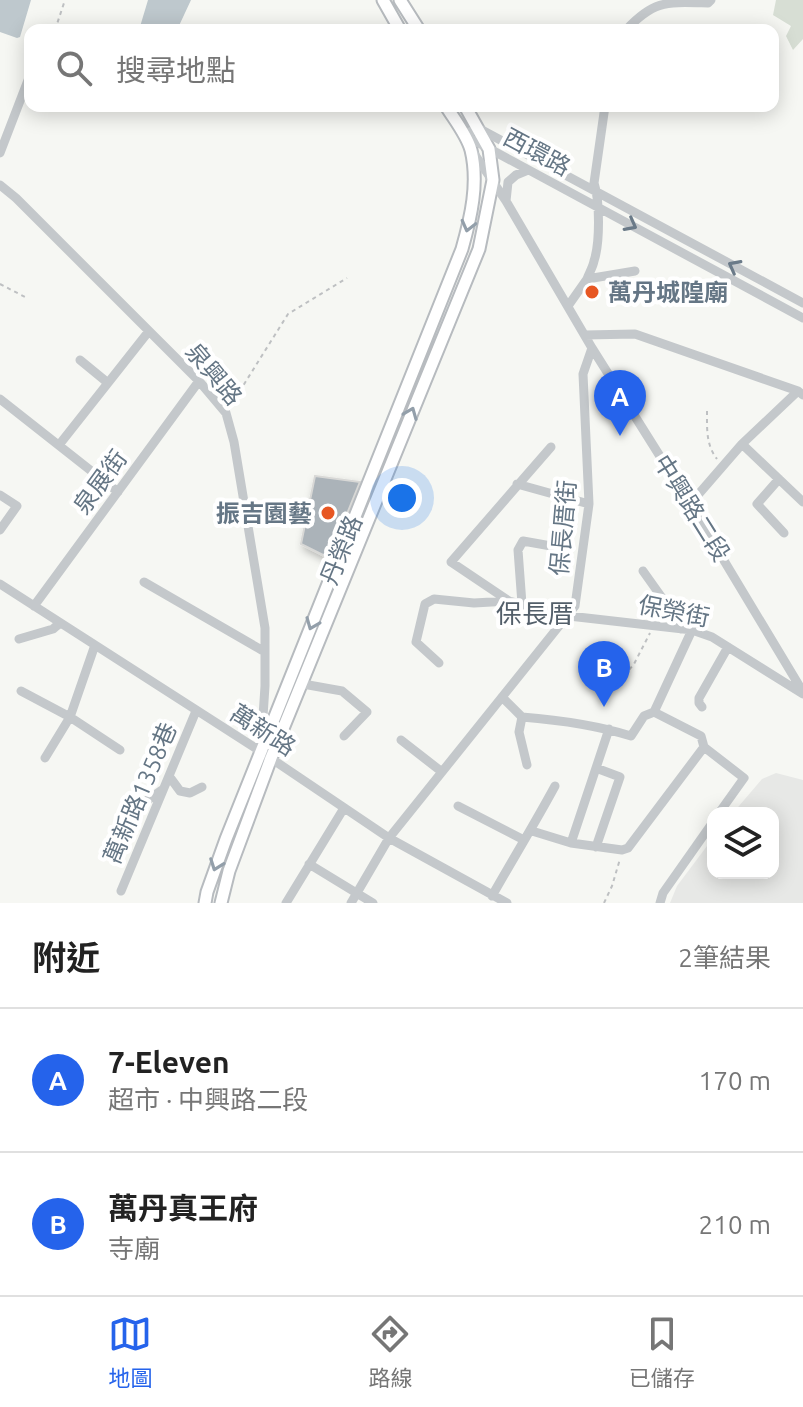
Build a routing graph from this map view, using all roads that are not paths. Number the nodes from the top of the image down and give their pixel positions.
1 (383, 0) edge
2 (711, 0) edge
3 (402, 1) edge
4 (397, 24) edge
5 (415, 24) edge
6 (630, 24) edge
7 (24, 91) edge
8 (450, 112) edge
9 (469, 112) edge
10 (604, 112) edge
11 (478, 128) junction
12 (464, 135) junction
13 (471, 148) junction
14 (489, 149) junction
15 (0, 153) edge
16 (528, 170) junction
17 (493, 180) junction
18 (0, 185) edge
19 (597, 192) junction
20 (506, 201) junction
21 (598, 207) junction
22 (635, 271) dead end
23 (587, 279) junction
24 (803, 303) edge
25 (568, 306) junction
26 (803, 318) edge
27 (149, 331) junction
28 (585, 335) junction
29 (592, 348) junction
30 (80, 360) dead end
31 (199, 381) junction
32 (108, 383) junction
33 (800, 393) edge
34 (0, 399) edge
35 (742, 444) junction
36 (59, 445) junction
37 (551, 447) dead end
38 (379, 454) junction
39 (392, 459) junction
40 (779, 479) junction
41 (517, 484) junction
42 (118, 492) junction
43 (0, 495) edge
44 (803, 502) edge
45 (589, 504) junction
46 (690, 504) junction
47 (0, 530) edge
48 (784, 533) dead end
49 (551, 546) dead end
50 (643, 571) dead end
51 (144, 582) dead end
52 (0, 584) edge
53 (509, 601) junction
54 (522, 604) junction
55 (34, 606) junction
56 (569, 616) junction
57 (60, 623) junction
58 (681, 629) junction
59 (692, 630) junction
60 (19, 639) dead end
61 (95, 645) junction
62 (728, 647) junction
63 (265, 652) junction
64 (439, 663) dead end
65 (303, 684) junction
66 (21, 691) dead end
67 (803, 693) edge
68 (502, 697) junction
69 (702, 707) dead end
70 (196, 711) junction
71 (654, 712) junction
72 (70, 717) junction
73 (522, 717) junction
74 (609, 729) junction
75 (344, 736) dead end
76 (401, 740) dead end
77 (704, 747) junction
78 (120, 750) dead end
79 (260, 751) junction
80 (45, 758) dead end
81 (271, 758) junction
82 (527, 765) dead end
83 (596, 768) junction
84 (442, 772) junction
85 (169, 776) junction
86 (555, 786) dead end
87 (202, 787) dead end
88 (163, 789) junction
89 (458, 806) dead end
90 (723, 807) edge
91 (344, 808) junction
92 (135, 809) dead end
93 (532, 831) junction
94 (707, 831) edge
95 (389, 838) junction
96 (524, 840) junction
97 (571, 843) junction
98 (596, 847) junction
99 (309, 864) junction
100 (121, 891) dead end
101 (492, 896) junction
102 (354, 898) edge
103 (205, 903) edge
104 (221, 903) edge
105 (286, 903) edge
106 (373, 903) edge
107 (507, 903) edge
108 (660, 903) edge

1 - 4 main road
2 - 6 street
3 - 4 street
3 - 5 main road
7 - 15 street
8 - 12 main road, 中興路二段
9 - 11 main road, 中興路二段
10 - 19 street
11 - 12 street, 西環路
11 - 14 main road, 中興路二段
11 - 19 street, 西環路
12 - 13 main road, 中興路二段
12 - 14 street, 西環路
13 - 17 street, 中興路二段
13 -> 38 main road, 丹榮路
14 - 16 street, 西環路
14 - 17 main road, 中興路二段
16 - 20 street
16 - 21 street, 西環路
17 - 20 street, 中興路二段
39 -> 17 main road, 丹榮路
18 - 27 street, 泉興路
19 - 21 street
24 -> 19 street, 西環路
20 - 25 street, 中興路二段
21 - 23 street
21 -> 26 street, 西環路
22 - 23 street
23 - 25 street
25 - 28 street, 中興路二段
27 - 31 street, 泉興路
27 - 32 street
28 - 29 street, 中興路二段
28 - 33 street
29 - 45 street, 保長厝街
29 - 46 street, 中興路二段
30 - 32 street
31 - 42 street, 泉展街
31 - 63 street, 泉興路
32 - 36 street
33 - 35 street
34 - 36 street
35 - 40 street
35 - 46 street
36 - 42 street
37 - 41 street
38 - 39 main road
38 -> 79 main road, 丹榮路
39 - 65 main road, 丹榮路
40 - 44 street
40 - 48 street
41 - 45 street
41 - 53 street
42 - 55 street, 泉展街
43 - 47 street
45 - 56 street, 保長厝街
46 - 67 street, 中興路二段
49 - 54 street
50 - 58 street
51 - 63 street
52 - 55 street, 萬新路
53 - 54 street, 保榮街
53 - 64 street
54 - 56 street, 保榮街
55 - 57 street, 萬新路
56 - 58 street, 保榮街
56 - 68 street, 保長厝街
57 - 60 street
57 - 61 street, 萬新路
58 - 59 street, 保榮街
59 - 62 street, 保榮街
59 - 71 street
61 - 70 street, 萬新路
61 - 72 street
62 - 67 street, 保榮街
62 - 69 street
63 - 79 street, 泉興路
65 - 75 street
65 - 81 main road, 丹榮路
66 - 72 street
68 - 73 street
68 - 84 street, 保長厝街
70 - 79 street, 萬新路
70 - 85 street, 萬新路1358巷
71 - 74 street
71 - 77 street
72 - 78 street
72 - 80 street
73 - 74 street
73 - 82 street
74 - 83 street
76 - 84 street
77 - 90 street
77 - 98 street
79 - 81 street, 萬新路
79 -> 103 main road, 丹榮路
81 - 91 street, 萬新路
81 - 104 main road, 丹榮路
83 - 97 street
83 - 98 street
84 - 95 street, 保長厝街
85 - 87 street
85 - 88 street, 萬新路1358巷
86 - 93 street
88 - 92 street
88 - 100 street, 萬新路1358巷
89 - 96 street
91 - 95 street, 萬新路
91 - 99 street
93 - 96 street
93 - 97 street
94 - 108 street
95 - 101 street, 萬新路
95 - 102 street, 保長厝街
96 - 101 street
97 - 98 street
99 - 102 street
99 - 105 street
101 - 107 street, 萬新路
102 - 106 street

